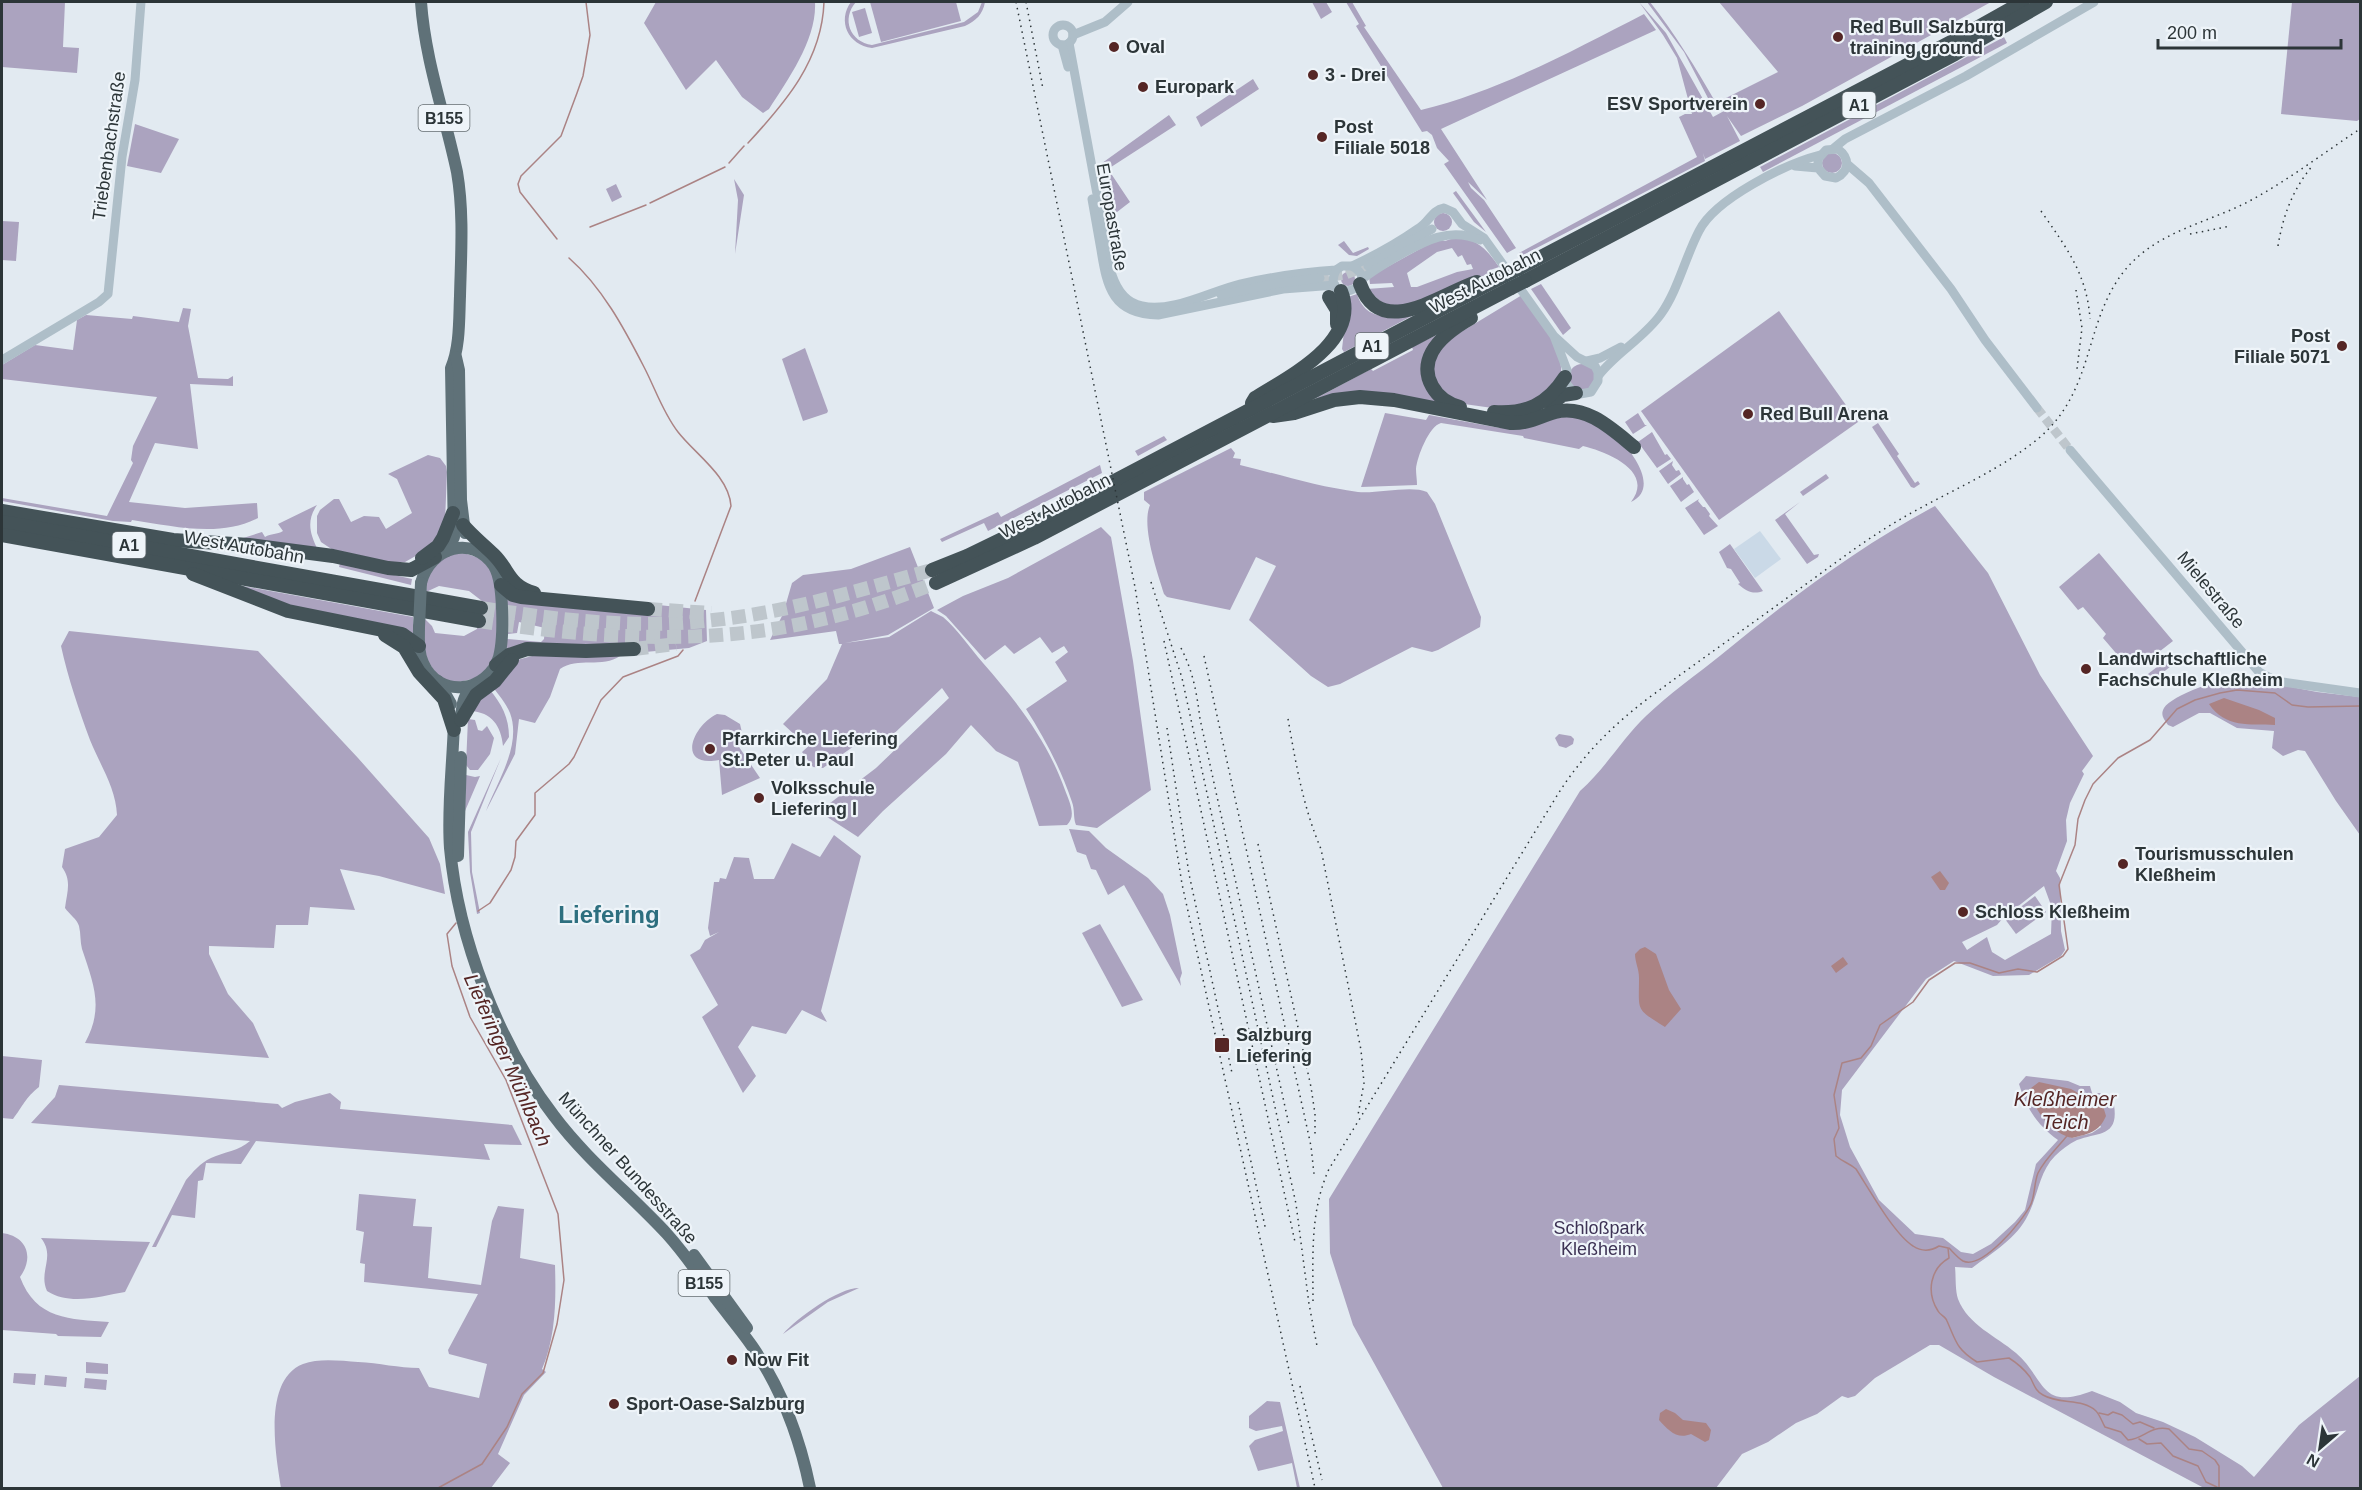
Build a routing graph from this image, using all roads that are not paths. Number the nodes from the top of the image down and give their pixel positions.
1 (141, 2) edge
2 (1120, 2) edge
3 (1128, 2) edge
4 (2023, 2) edge
5 (2046, 2) edge
6 (2094, 2) edge
7 (421, 3) edge
8 (1068, 38) junction
9 (1855, 135) junction
10 (1834, 148) junction
11 (1844, 154) junction
12 (1820, 155) junction
13 (1847, 164) junction
14 (1792, 166) junction
15 (1818, 168) junction
16 (1843, 174) junction
17 (1872, 190) junction
18 (1457, 219) junction
19 (1431, 224) junction
20 (1447, 235) junction
21 (1490, 246) junction
22 (1352, 266) junction
23 (1368, 266) tunnel mouth
24 (1336, 270) junction
25 (1522, 275) junction
26 (1320, 279) tunnel mouth
27 (1360, 282) junction
28 (1504, 282) junction
29 (1335, 291) junction
30 (1497, 295) junction
31 (1205, 300) junction
32 (1554, 336) junction
33 (1639, 337) junction
34 (456, 357) junction
35 (2, 360) edge
36 (1584, 360) junction
37 (1566, 374) junction
38 (1599, 375) junction
39 (1576, 393) junction
40 (2037, 408) tunnel mouth
41 (1247, 411) junction
42 (1264, 417) junction
43 (1502, 420) junction
44 (1634, 447) dead end
45 (2070, 450) tunnel mouth
46 (2, 511) edge
47 (453, 513) junction
48 (2, 522) edge
49 (464, 525) junction
50 (2, 535) edge
51 (173, 540) junction
52 (477, 552) junction
53 (441, 554) junction
54 (335, 557) junction
55 (175, 566) junction
56 (256, 567) junction
57 (501, 585) junction
58 (561, 601) junction
59 (648, 609) tunnel mouth
60 (299, 613) junction
61 (419, 646) junction
62 (634, 649) tunnel mouth
63 (486, 680) junction
64 (438, 681) junction
65 (2361, 693) edge
66 (456, 716) junction
67 (467, 922) junction
68 (810, 1488) edge
69 (818, 1488) edge

1 - 35 street, Triebenbachstraße
2 - 8 street
3 - 8 street
4 - 25 highway, West Autobahn / A1
5 - 25 highway, West Autobahn / A1
6 - 9 street
7 - 34 main road, Münchner Bundesstraße / B155
8 - 31 street, Europastraße
9 - 10 street
9 - 11 street
10 - 11 street
10 - 12 street
11 - 13 street
12 - 14 street
12 - 15 street
13 - 16 street
13 - 17 street
14 - 15 street
14 - 33 street
15 - 16 street
16 - 17 street
17 - 40 street
18 - 19 street, Europastraße
18 - 20 street
18 - 21 street, Europastraße
19 - 20 street
19 - 22 street, Europastraße
19 - 23 street, Europastraße
20 - 21 street
20 - 27 street
21 - 32 street, Europastraße
22 - 24 street, Europastraße
22 - 27 street
24 - 29 street
24 - 31 street, Europastraße
25 - 28 highway, West Autobahn / A1, bridge
26 - 31 street, Europastraße
27 - 28 highway
27 - 29 street
28 - 30 highway, West Autobahn / A1
28 - 41 highway, West Autobahn / A1
29 - 31 street, Europastraße
29 - 41 highway
30 - 37 highway
30 - 42 highway, West Autobahn / A1
32 - 36 street, Europastraße
32 - 37 street, Europastraße
33 - 36 street
33 - 38 street
34 - 47 main road, Münchner Bundesstraße / B155
34 - 49 main road, Münchner Bundesstraße / B155
36 - 37 street
36 - 38 street, Europastraße
37 - 39 street, Europastraße
38 - 39 street
39 - 43 highway
41 - 42 highway, West Autobahn / A1
42 - 43 highway
43 - 44 highway
45 - 65 street, Mielestraße
46 - 51 highway
47 - 53 main road, Münchner Bundesstraße / B155
47 - 54 highway
48 - 56 highway, West Autobahn / A1
49 - 52 main road, Münchner Bundesstraße / B155
49 - 58 highway
50 - 55 highway, West Autobahn / A1
51 - 54 highway
51 - 56 highway
52 - 53 main road
52 - 57 main road, Münchner Bundesstraße / B155
53 - 54 highway
53 - 61 main road, Münchner Bundesstraße / B155, bridge
55 - 56 highway, West Autobahn / A1
55 - 60 highway
57 - 58 highway
57 - 63 main road, Münchner Bundesstraße / B155
58 - 59 highway
60 - 61 highway
60 - 66 highway
61 - 64 main road, Münchner Bundesstraße / B155
62 - 63 highway
63 - 64 main road
63 - 66 highway
64 - 66 main road, Münchner Bundesstraße / B155
66 - 67 main road, Münchner Bundesstraße / B155
67 - 68 main road, Münchner Bundesstraße / B155
67 - 69 main road, Münchner Bundesstraße / B155

